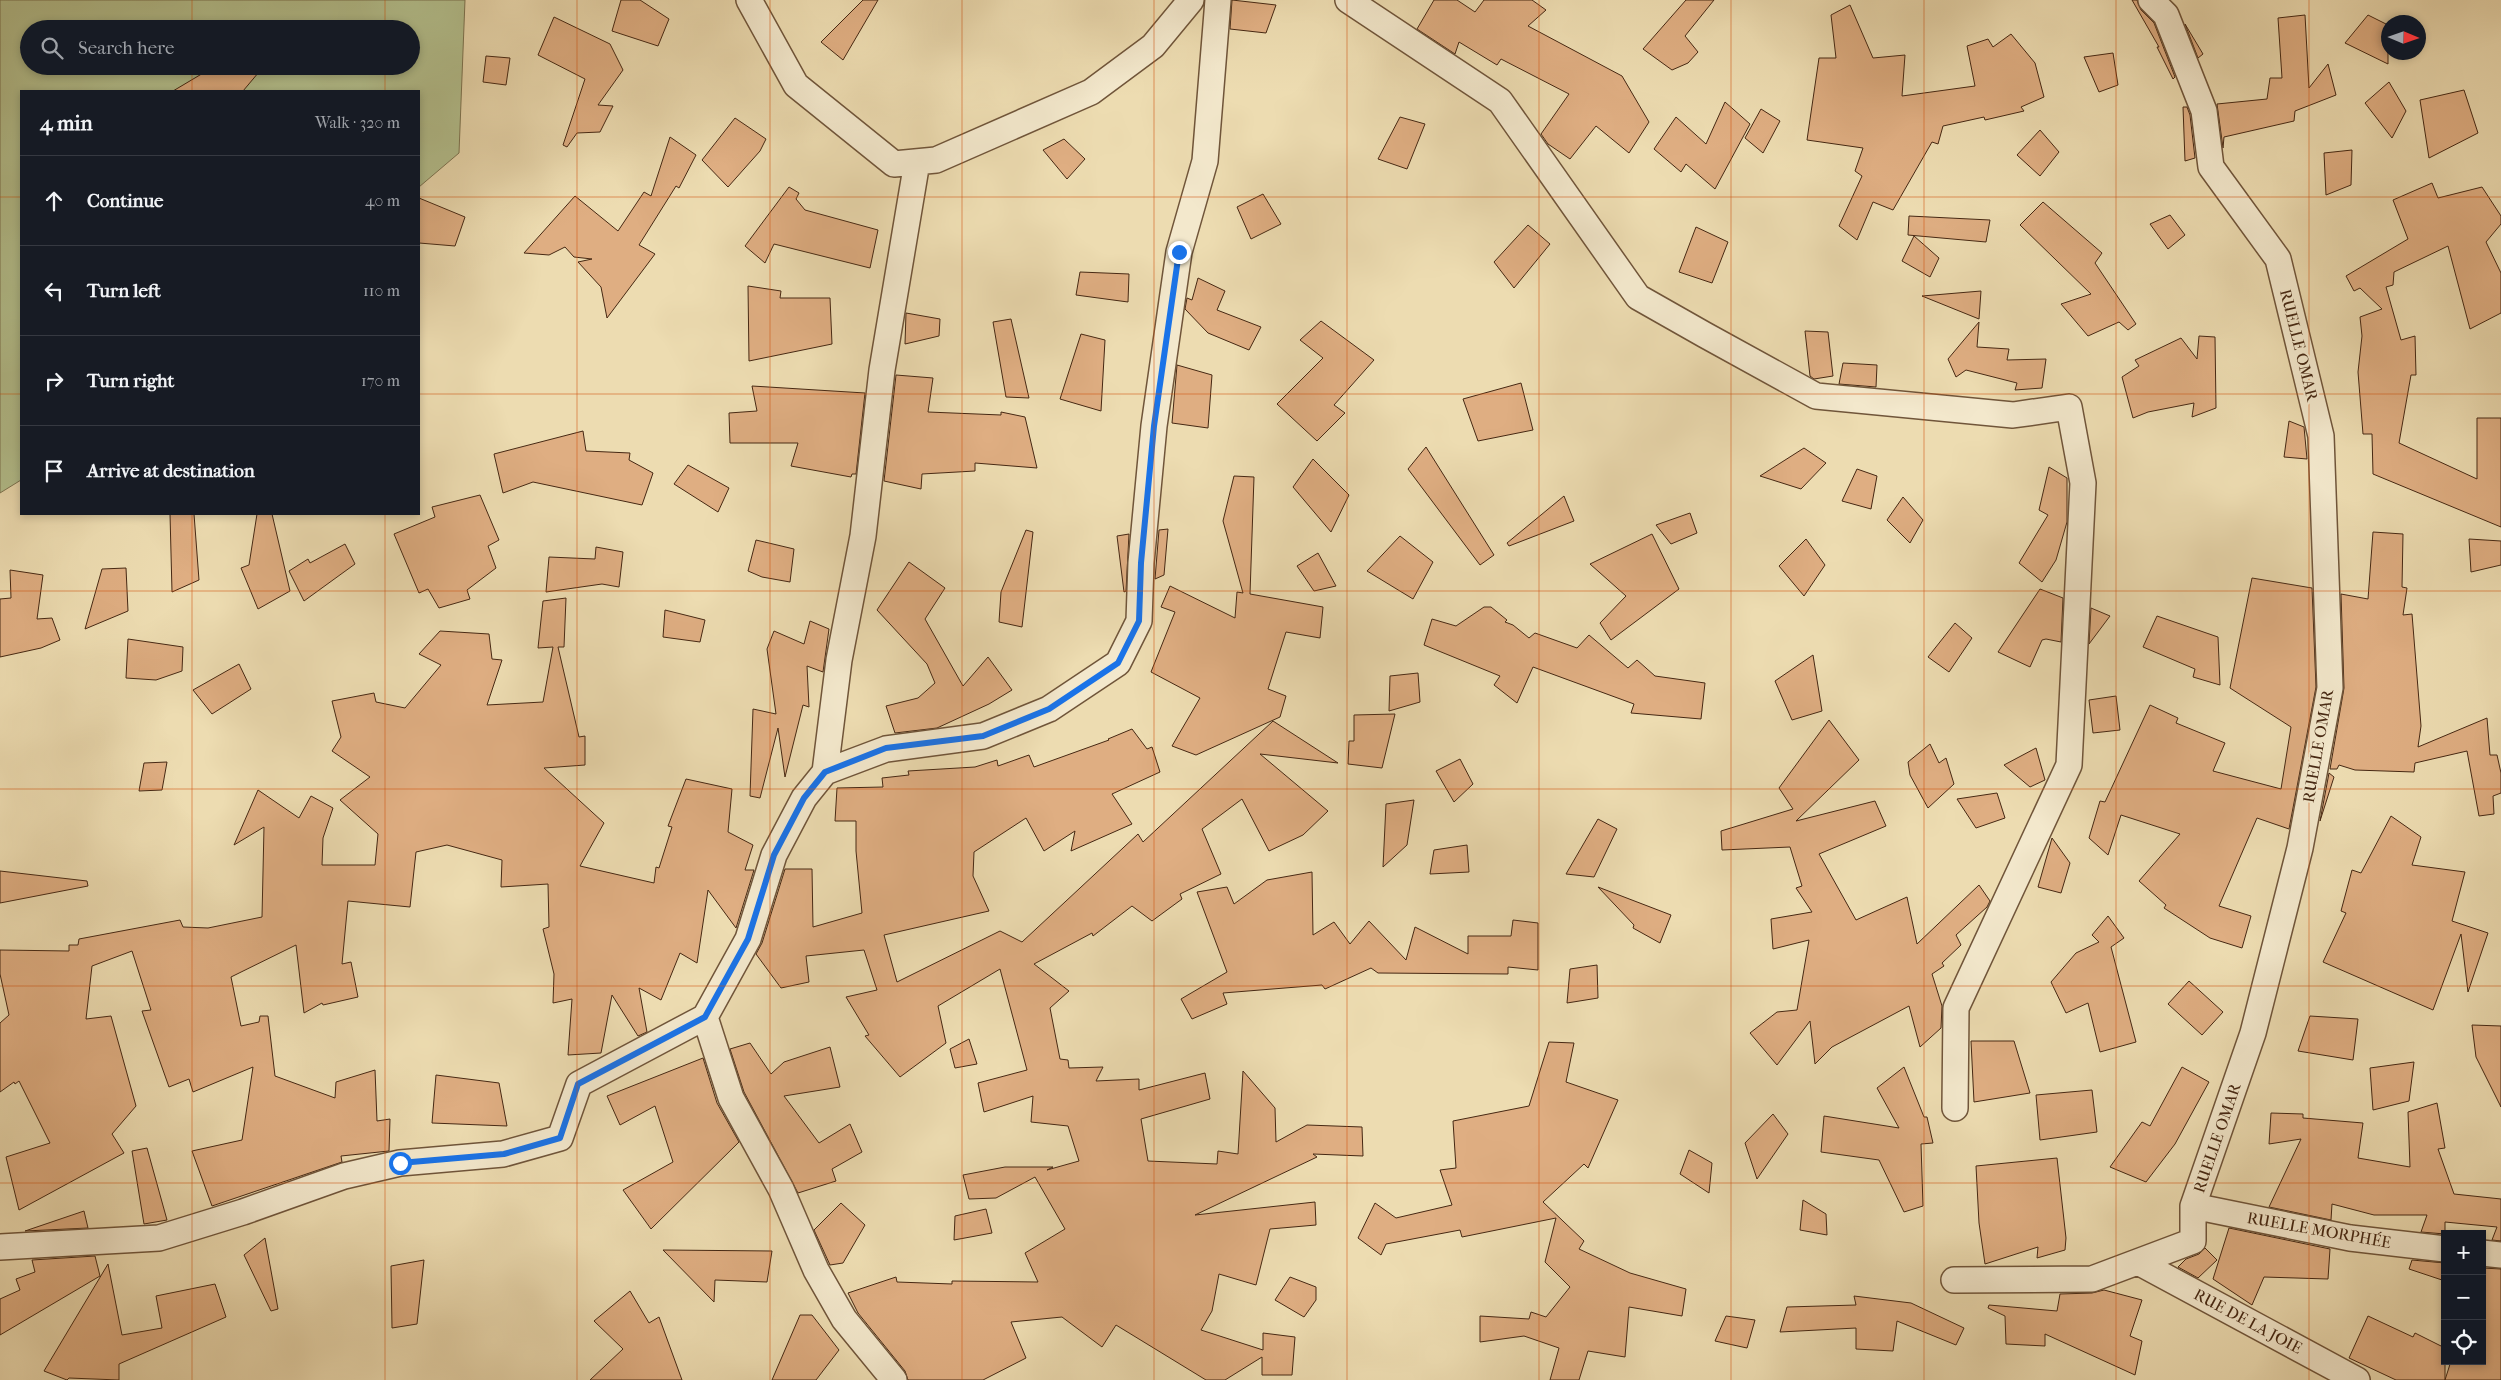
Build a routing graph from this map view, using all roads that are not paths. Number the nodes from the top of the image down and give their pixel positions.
1 (749, 0) edge
2 (1191, 0) edge
3 (1218, 0) edge
4 (1348, 0) edge
5 (2151, 0) edge
6 (917, 162) junction
7 (825, 772) junction
8 (705, 1017) junction
9 (1955, 1108) dead end
10 (2193, 1206) junction
11 (0, 1247) edge
12 (2441, 1249) edge
13 (2486, 1254) edge
14 (2501, 1256) edge
15 (2138, 1262) junction
16 (1954, 1280) dead end
17 (894, 1380) edge
18 (2357, 1380) edge

1 - 6 street
2 - 6 street
3 - 7 street
4 - 9 street
5 - 10 street, RUELLE OMAR
6 - 7 street
7 - 8 street
8 - 11 street
8 - 17 street
10 - 12 street, RUELLE MORPHÉE
10 - 15 street, RUELLE OMAR
13 - 14 street
15 - 16 street, RUELLE OMAR
15 - 18 street, RUE DE LA JOIE

